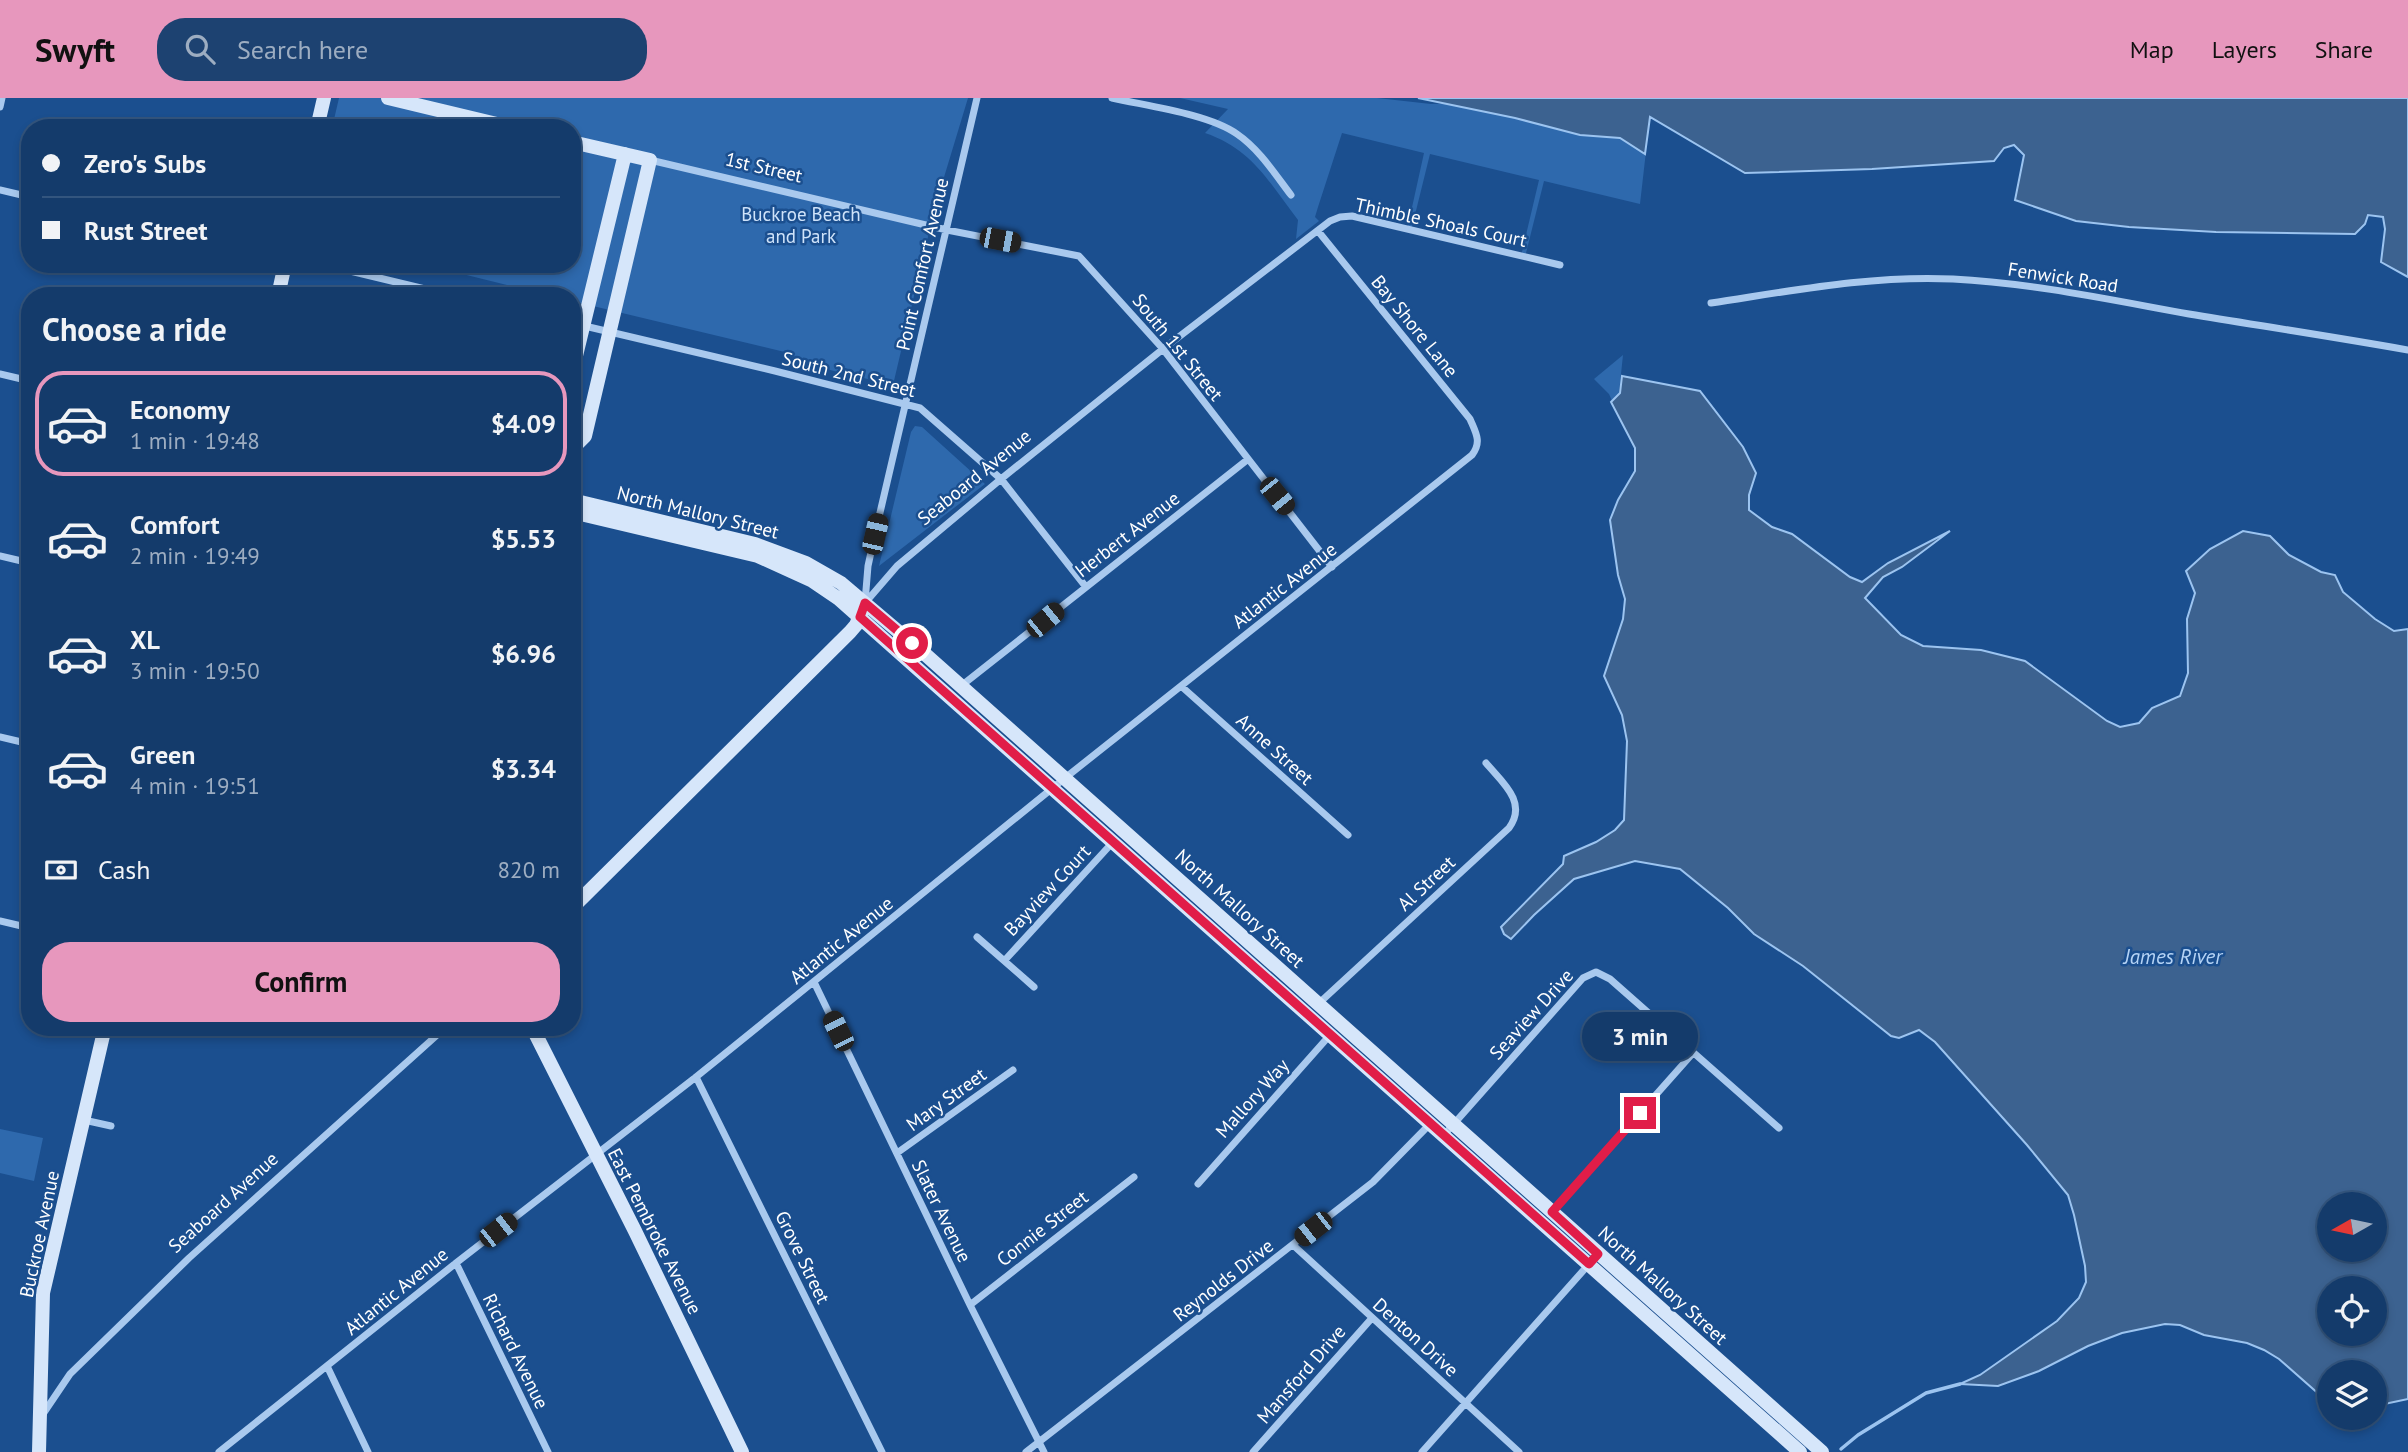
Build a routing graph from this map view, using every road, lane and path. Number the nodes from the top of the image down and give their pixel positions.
1 (2, 98) edge
2 (324, 98) edge
3 (388, 98) edge
4 (977, 98) edge
5 (1112, 98) edge
6 (0, 107) edge
7 (319, 119) edge
8 (476, 119) edge
9 (581, 144) edge
10 (625, 154) junction
11 (650, 160) junction
12 (0, 190) edge
13 (21, 195) edge
14 (1291, 195) dead end
15 (947, 230) junction
16 (1318, 231) junction
17 (1560, 265) dead end
18 (358, 273) edge
19 (417, 287) edge
20 (1711, 303) dead end
21 (581, 314) edge
22 (581, 326) edge
23 (609, 332) junction
24 (1163, 349) junction
25 (2408, 350) edge
26 (0, 374) edge
27 (21, 379) edge
28 (905, 404) junction
29 (581, 440) edge
30 (1478, 446) joint
31 (1247, 460) junction
32 (1001, 479) junction
33 (581, 502) edge
34 (581, 514) edge
35 (0, 556) edge
36 (21, 561) edge
37 (1332, 567) junction
38 (1086, 587) junction
39 (865, 603) junction
40 (860, 617) junction
41 (961, 686) junction
42 (1181, 686) junction
43 (0, 737) edge
44 (21, 742) edge
45 (1486, 763) dead end
46 (1065, 778) junction
47 (1053, 789) junction
48 (1348, 835) dead end
49 (1113, 842) junction
50 (581, 899) edge
51 (0, 921) edge
52 (21, 926) edge
53 (977, 937) dead end
54 (1005, 960) junction
55 (814, 982) junction
56 (1034, 987) dead end
57 (1314, 1009) junction
58 (1331, 1034) junction
59 (103, 1036) edge
60 (436, 1036) edge
61 (536, 1036) edge
62 (1693, 1053) junction
63 (1013, 1070) dead end
64 (696, 1077) junction
65 (83, 1119) junction
66 (1431, 1124) junction
67 (111, 1126) dead end
68 (1779, 1128) dead end
69 (1449, 1130) junction
70 (897, 1153) junction
71 (595, 1154) junction
72 (1134, 1177) dead end
73 (1198, 1184) dead end
74 (1552, 1212) junction
75 (1293, 1245) junction
76 (1594, 1259) junction
77 (456, 1263) junction
78 (970, 1305) junction
79 (1372, 1318) junction
80 (327, 1366) junction
81 (1466, 1403) junction
82 (40, 1419) junction
83 (1039, 1442) junction
84 (39, 1452) edge
85 (219, 1452) edge
86 (369, 1452) edge
87 (548, 1452) edge
88 (742, 1452) edge
89 (882, 1452) edge
90 (1026, 1452) edge
91 (1044, 1452) edge
92 (1254, 1452) edge
93 (1422, 1452) edge
94 (1519, 1452) edge
95 (1800, 1452) edge
96 (1822, 1452) edge

1 - 6 street
2 - 7 main road
3 - 8 main road
4 - 15 street, Point Comfort Avenue
5 - 14 street
9 - 10 main road, 1st Street
10 - 11 main road, 1st Street
10 - 21 main road
11 - 15 street, 1st Street
11 - 23 main road
12 - 13 street
15 - 24 street, South 1st Street
15 - 28 street, Point Comfort Avenue
16 - 17 street, Thimble Shoals Court
16 - 24 street, Seaboard Avenue
16 - 30 street, Bay Shore Lane
18 - 19 street
20 - 25 street, Fenwick Road
22 - 23 street, South 2nd Street
23 - 28 street, South 2nd Street
23 - 29 main road
24 - 31 street, South 1st Street
24 - 32 street, Seaboard Avenue
26 - 27 street
28 - 32 street, South 2nd Street
28 - 39 street, Point Comfort Avenue
30 - 37 street, Atlantic Avenue
31 - 37 street, South 1st Street
31 - 38 street, Herbert Avenue
32 - 38 street, South 2nd Street
32 - 39 street, Seaboard Avenue
33 - 39 main road, North Mallory Street
34 - 40 main road, North Mallory Street
35 - 36 street
37 - 42 street, Atlantic Avenue
38 - 41 street, Herbert Avenue
39 - 40 main road, Seaboard Avenue
39 - 41 main road, North Mallory Street
40 - 47 main road, North Mallory Street
40 - 50 main road, Seaboard Avenue
41 - 46 main road, North Mallory Street
42 - 46 street, Atlantic Avenue
42 - 48 street, Anne Street
43 - 44 street
45 - 57 street, Al Street
46 - 47 street, Atlantic Avenue
46 - 57 main road, North Mallory Street
47 - 49 main road, North Mallory Street
47 - 55 street, Atlantic Avenue
49 - 54 street, Bayview Court
49 - 57 main road, North Mallory Street
51 - 52 street
53 - 54 street, Bayview Court
54 - 56 street, Bayview Court
55 - 64 street, Atlantic Avenue
55 - 70 street, Slater Avenue
57 - 58 main road, North Mallory Street
57 - 69 main road, North Mallory Street
58 - 66 main road, North Mallory Street
58 - 73 street, Mallory Way
59 - 65 main road, Buckroe Avenue
60 - 82 street, Seaboard Avenue
61 - 71 main road, East Pembroke Avenue
62 - 68 street, Seaview Drive
62 - 69 street, Seaview Drive
62 - 74 street
63 - 70 street, Mary Street
64 - 71 street, Atlantic Avenue
64 - 89 street, Grove Street
65 - 67 street
65 - 82 main road, Buckroe Avenue
66 - 69 main road, North Mallory Street
66 - 75 street, Reynolds Drive
69 - 74 main road, North Mallory Street
69 - 76 main road, North Mallory Street
70 - 78 street, Slater Avenue
71 - 77 street, Atlantic Avenue
71 - 88 main road, East Pembroke Avenue
72 - 78 street, Connie Street
74 - 76 main road, North Mallory Street
75 - 79 street, Denton Drive
75 - 83 street, Reynolds Drive
76 - 81 street
76 - 95 main road, North Mallory Street
76 - 96 main road, North Mallory Street
77 - 80 street, Atlantic Avenue
77 - 87 street, Richard Avenue
78 - 83 street, Slater Avenue
79 - 81 street, Denton Drive
79 - 92 street, Mansford Drive
80 - 85 street, Atlantic Avenue
80 - 86 street
81 - 93 street
81 - 94 street, Denton Drive
82 - 84 main road, Buckroe Avenue
83 - 90 street, Reynolds Drive
83 - 91 street, Slater Avenue

